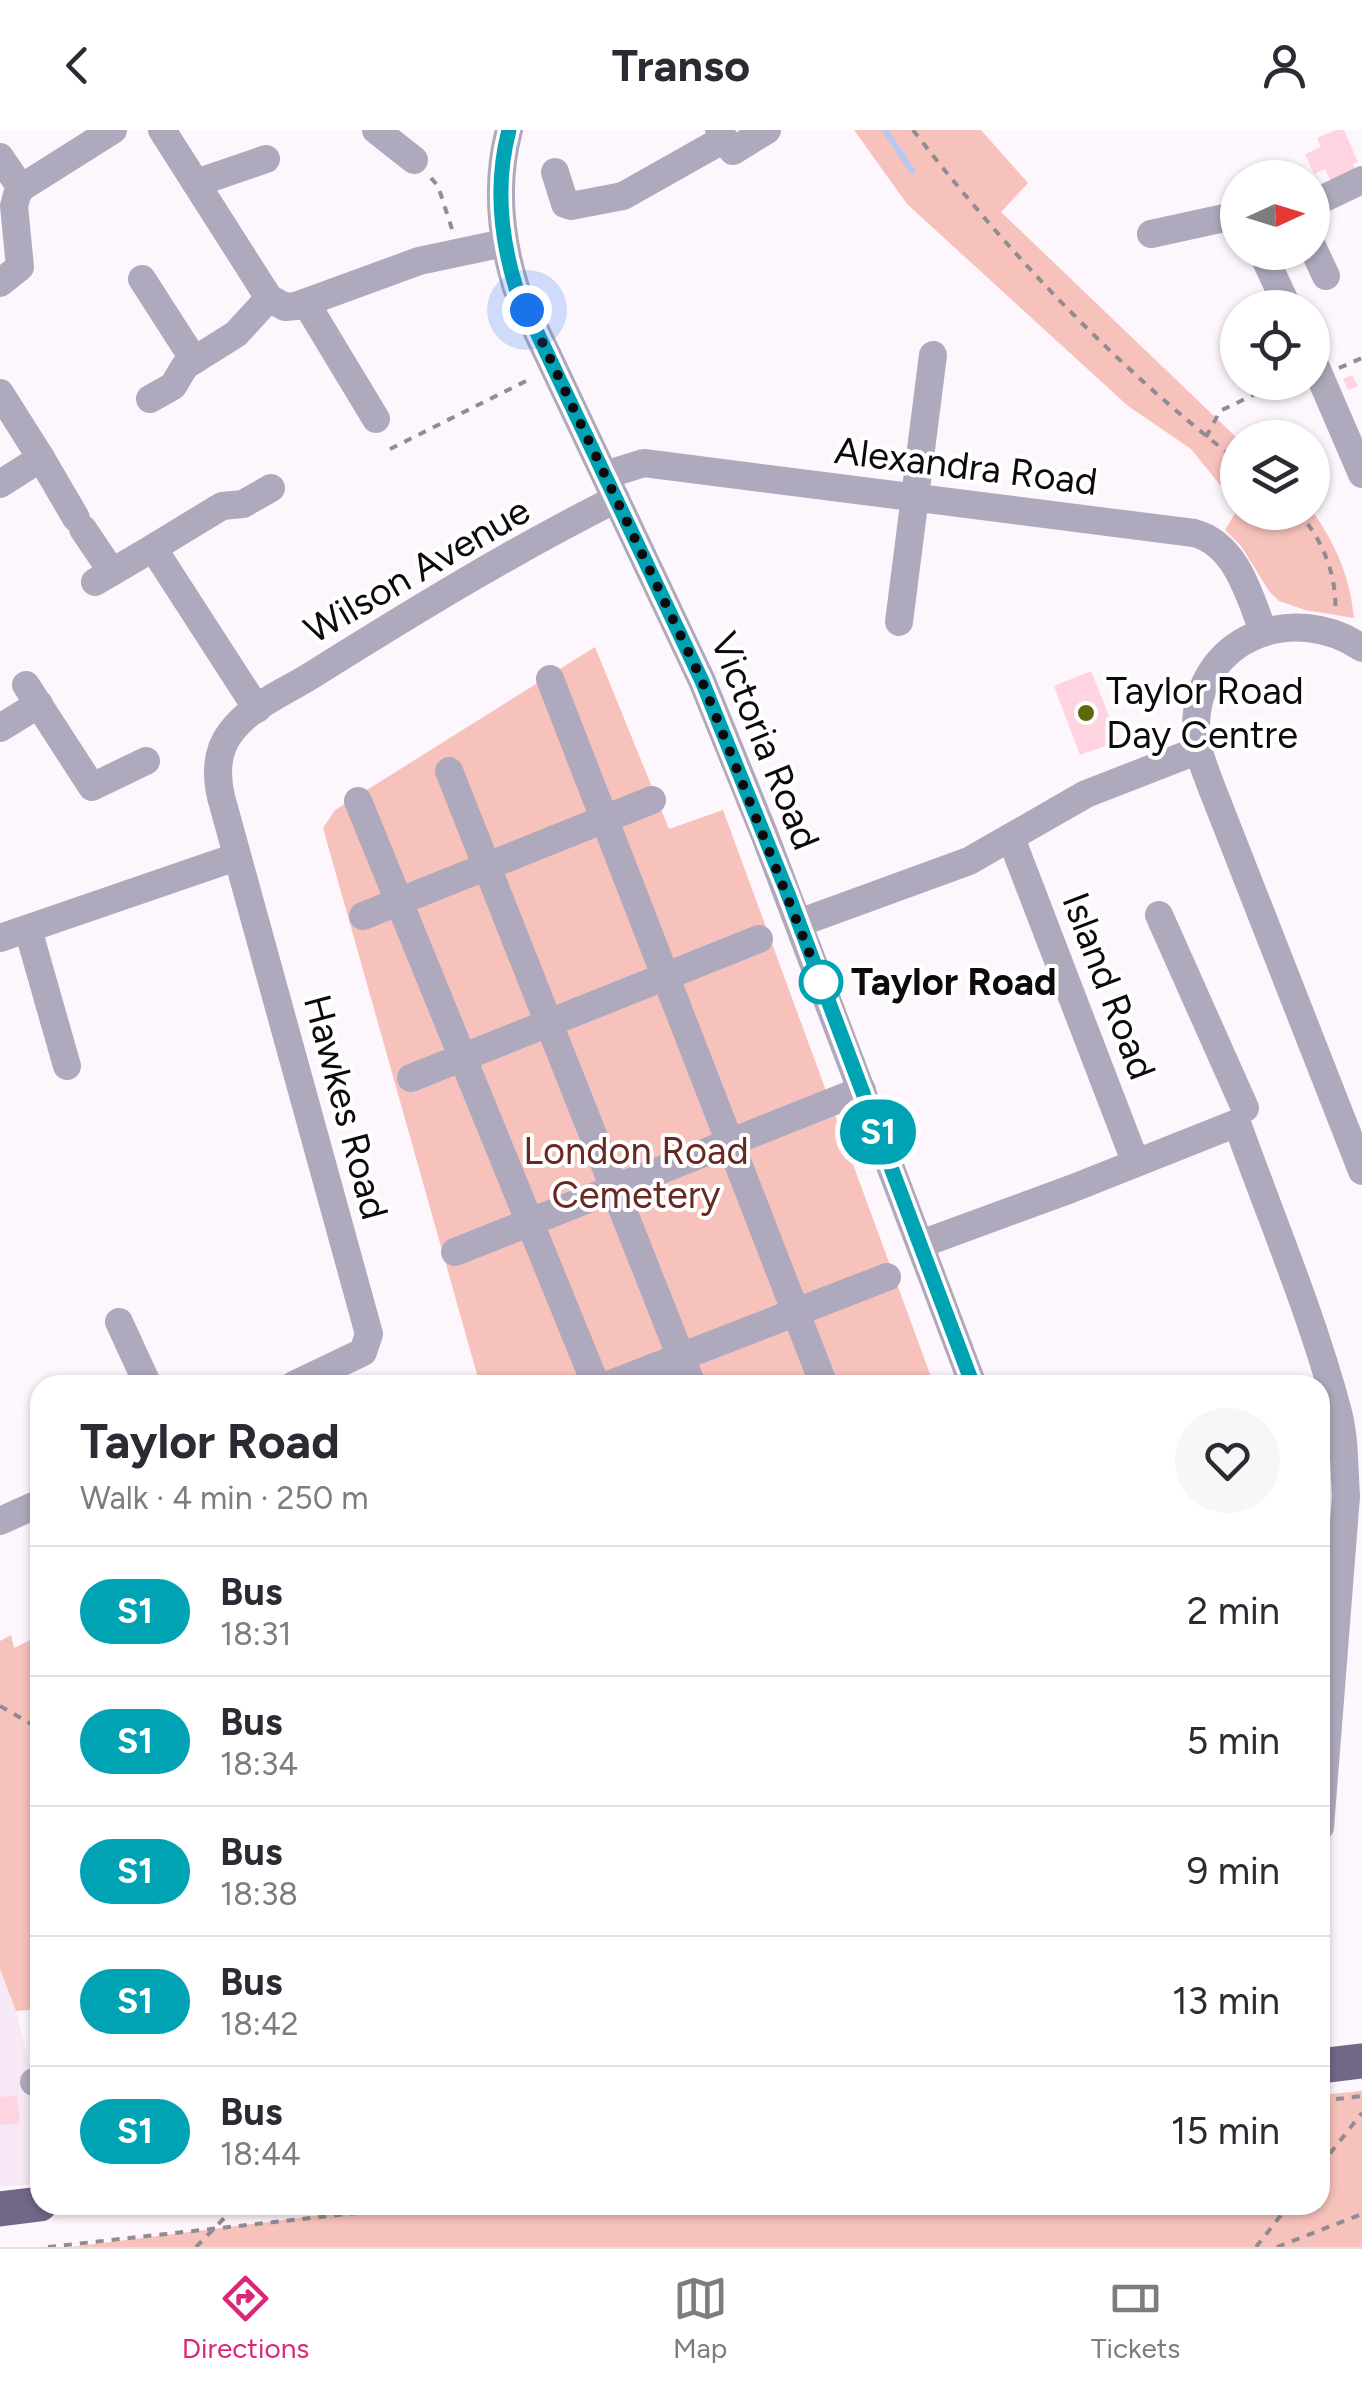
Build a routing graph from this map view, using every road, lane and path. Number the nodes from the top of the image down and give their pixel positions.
1 (113, 130) edge
2 (162, 130) edge
3 (376, 130) edge
4 (508, 130) edge
5 (767, 130) edge
6 (914, 130) edge
7 (722, 134) edge
8 (0, 158) edge
9 (266, 159) dead end
10 (414, 160) joint
11 (555, 172) dead end
12 (1362, 180) edge
13 (196, 183) junction
14 (21, 188) junction
15 (1330, 195) edge
16 (1220, 219) edge
17 (1151, 234) dead end
18 (456, 240) dead end
19 (504, 243) junction
20 (1323, 270) edge
21 (1326, 276) dead end
22 (142, 279) dead end
23 (0, 283) edge
24 (269, 298) junction
25 (306, 303) junction
26 (933, 355) dead end
27 (1362, 358) edge
28 (194, 360) junction
29 (1330, 362) edge
30 (554, 367) junction
31 (1330, 378) edge
32 (0, 393) edge
33 (150, 400) dead end
34 (1244, 400) edge
35 (376, 419) dead end
36 (1206, 437) junction
37 (1220, 448) edge
38 (390, 450) dead end
39 (41, 458) junction
40 (1362, 474) edge
41 (0, 484) edge
42 (611, 487) junction
43 (271, 488) dead end
44 (915, 497) junction
45 (1309, 530) edge
46 (154, 548) junction
47 (899, 622) dead end
48 (1263, 630) junction
49 (1333, 632) junction
50 (1362, 648) edge
51 (550, 678) dead end
52 (258, 708) junction
53 (0, 728) edge
54 (1199, 750) junction
55 (146, 761) dead end
56 (449, 771) dead end
57 (652, 800) dead end
58 (358, 801) dead end
59 (603, 820) junction
60 (1011, 838) junction
61 (236, 857) junction
62 (487, 866) junction
63 (400, 901) junction
64 (363, 916) dead end
65 (1159, 916) dead end
66 (798, 923) junction
67 (28, 929) junction
68 (0, 938) edge
69 (759, 939) dead end
70 (665, 977) junction
71 (550, 1023) junction
72 (462, 1058) junction
73 (68, 1066) dead end
74 (411, 1078) dead end
75 (862, 1090) junction
76 (1241, 1116) junction
77 (728, 1143) junction
78 (1135, 1161) junction
79 (1362, 1171) edge
80 (616, 1187) junction
81 (528, 1222) junction
82 (921, 1244) junction
83 (455, 1252) dead end
84 (888, 1277) dead end
85 (795, 1312) junction
86 (120, 1322) dead end
87 (682, 1358) junction
88 (144, 1375) edge
89 (316, 1375) edge
90 (592, 1375) edge
91 (635, 1375) edge
92 (688, 1375) edge
93 (820, 1375) edge
94 (969, 1375) edge
95 (1325, 1375) edge
96 (1330, 1389) edge
97 (30, 1508) edge
98 (0, 1521) edge
99 (1330, 1700) edge
100 (0, 1706) edge
101 (30, 1723) edge
102 (1362, 2061) edge
103 (1330, 2065) edge
104 (1362, 2096) edge
105 (1330, 2100) edge
106 (1362, 2113) edge
107 (1330, 2153) edge
108 (30, 2205) edge
109 (0, 2209) edge
110 (1362, 2214) edge
111 (227, 2215) edge
112 (333, 2215) edge
113 (1281, 2215) edge
114 (216, 2227) junction
115 (48, 2247) edge
116 (196, 2247) edge
117 (1256, 2247) edge
118 (1277, 2247) edge

1 - 14 street
2 - 13 street
3 - 10 street
4 - 19 street, Victoria Road
5 - 7 street
6 - 36 path
7 - 11 street
8 - 14 street
9 - 13 street
10 - 18 path
12 - 15 street
13 - 24 street
14 - 23 street
16 - 17 street
19 - 25 street
19 - 30 street, Victoria Road
20 - 21 street
22 - 28 street
24 - 25 street
24 - 28 street
25 - 35 street
26 - 44 street
27 - 29 path
28 - 33 street
30 - 38 path
30 - 42 street, Victoria Road
31 - 40 street
32 - 39 street
34 - 36 path
36 - 37 path
39 - 41 street
39 - 46 street
42 - 44 street, Alexandra Road
42 - 52 street, Wilson Avenue
42 - 66 street, Victoria Road
43 - 46 street
44 - 47 street
44 - 48 street, Alexandra Road
45 - 49 path
46 - 52 street
48 - 49 street
48 - 54 street
49 - 50 street
51 - 59 street
52 - 61 street, Wilson Avenue
53 - 55 street
54 - 60 street
54 - 79 street
56 - 62 street
57 - 59 street
58 - 63 street
59 - 62 street
59 - 70 street
60 - 66 street
60 - 78 street, Island Road
61 - 67 street
61 - 89 street, Hawkes Road
62 - 63 street
62 - 71 street
63 - 64 street
63 - 72 street
65 - 76 street
66 - 75 street, Victoria Road
67 - 68 street
67 - 73 street
69 - 70 street
70 - 71 street
70 - 77 street
71 - 72 street
71 - 80 street
72 - 74 street
72 - 81 street
75 - 77 street
75 - 82 street, Victoria Road
76 - 78 street
76 - 95 street
77 - 80 street
77 - 85 street
78 - 82 street
80 - 81 street
80 - 87 street
81 - 83 street
81 - 90 street
82 - 94 street, Victoria Road
84 - 85 street
85 - 87 street
85 - 93 street
86 - 88 street
87 - 91 street
87 - 92 street
96 - 99 street
97 - 98 street
100 - 101 path
102 - 103 main road
104 - 105 path
106 - 107 path
108 - 109 main road
110 - 118 path
111 - 114 path
112 - 114 path
113 - 117 path
114 - 115 path
114 - 116 path

